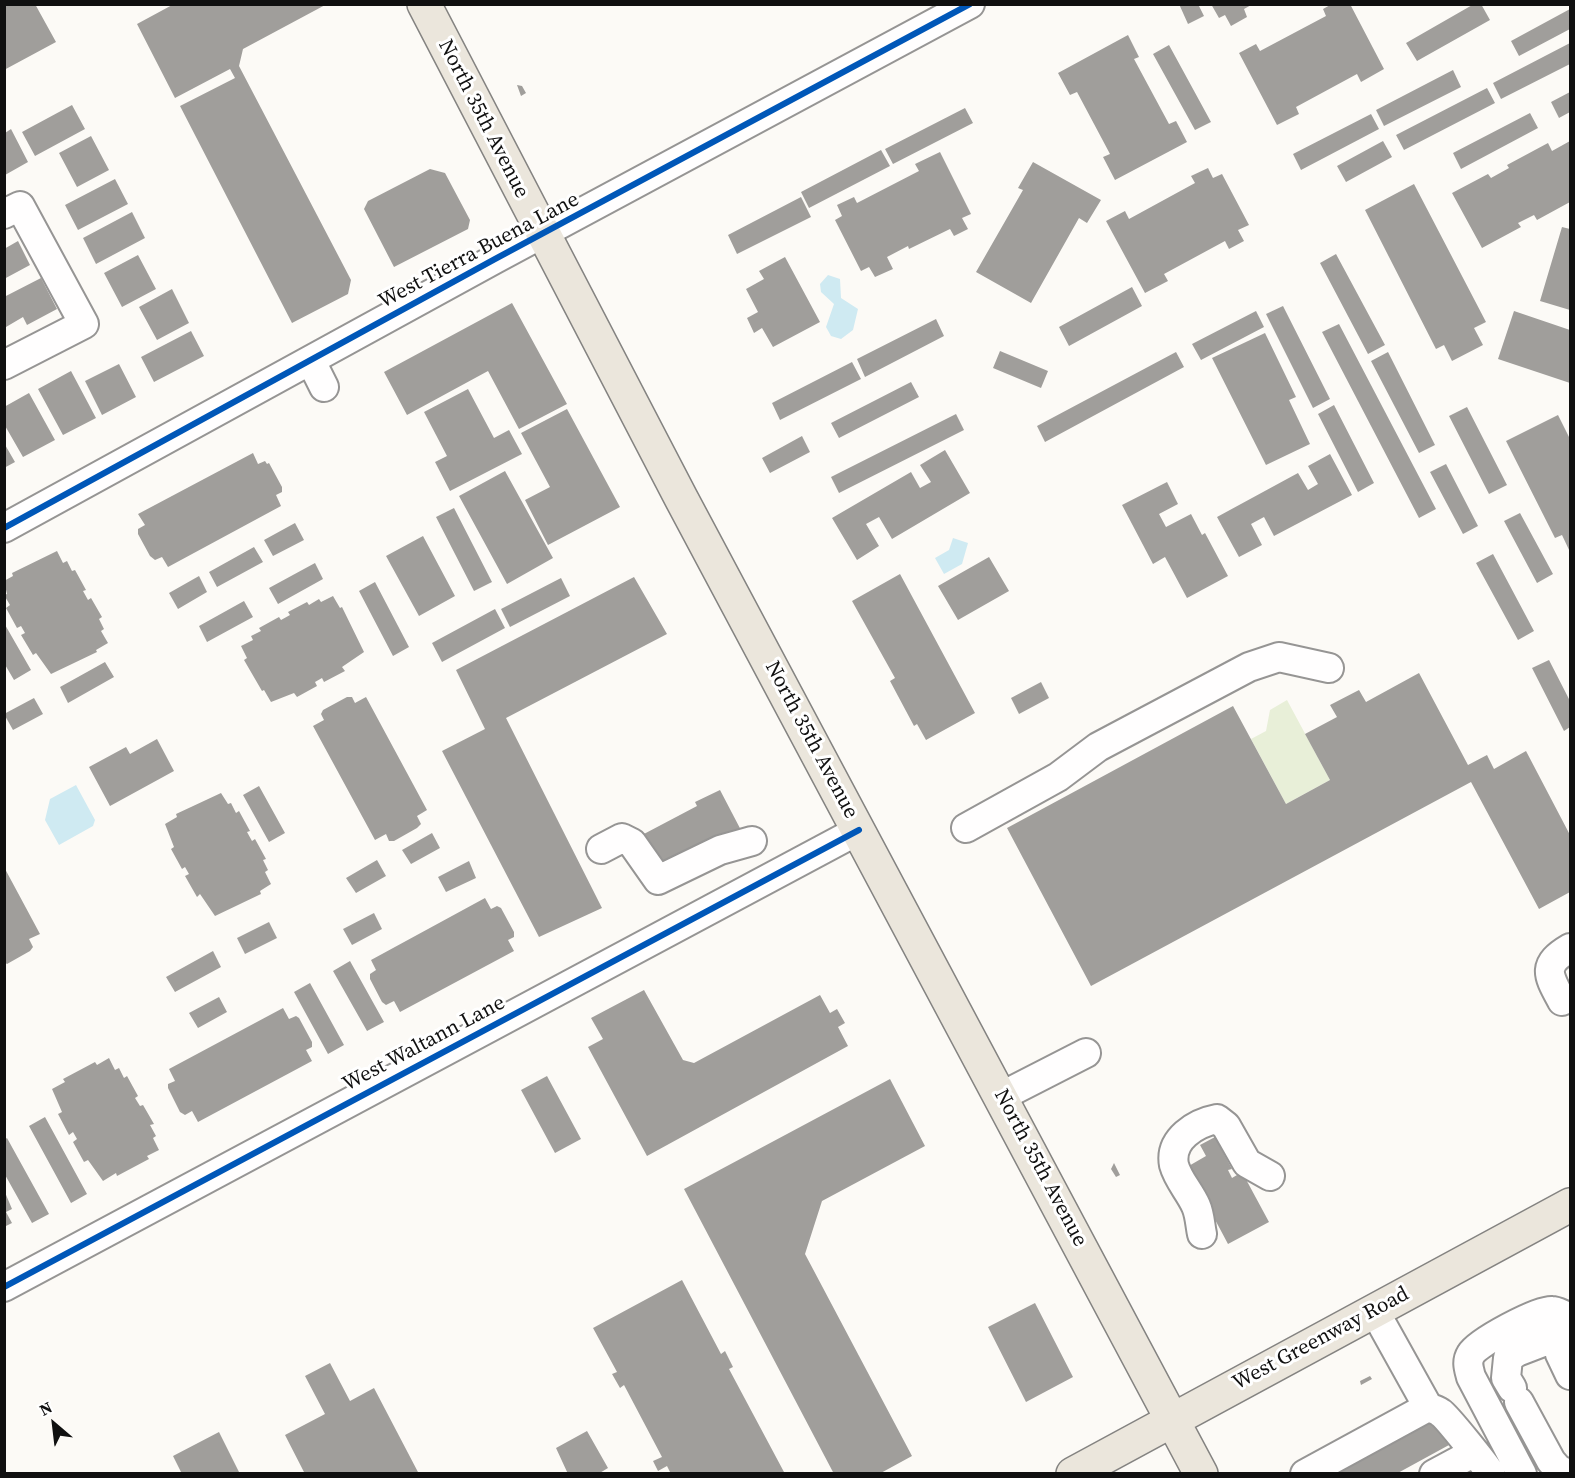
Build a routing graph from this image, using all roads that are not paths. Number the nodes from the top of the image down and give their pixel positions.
1 (424, 4) edge
2 (970, 4) edge
3 (12, 210) edge
4 (543, 234) junction
5 (311, 361) junction
6 (4, 365) edge
7 (324, 387) dead end
8 (4, 528) edge
9 (1329, 668) dead end
10 (966, 828) dead end
11 (859, 830) junction
12 (752, 841) dead end
13 (612, 843) dead end
14 (1570, 948) edge
15 (1567, 1010) edge
16 (1086, 1053) dead end
17 (1002, 1096) junction
18 (1270, 1176) dead end
19 (1570, 1205) edge
20 (1202, 1234) dead end
21 (4, 1287) edge
22 (1374, 1310) junction
23 (1563, 1327) edge
24 (1570, 1374) edge
25 (1428, 1407) junction
26 (1174, 1418) junction
27 (1482, 1463) edge
28 (1073, 1473) edge
29 (1201, 1473) edge
30 (1305, 1473) edge
31 (1434, 1473) edge
32 (1522, 1473) edge
33 (1568, 1473) edge

1 - 4 main road, North 35th Avenue
2 - 4 street, West Tierra Buena Lane
3 - 6 street
4 - 5 street, West Tierra Buena Lane
4 - 11 main road, North 35th Avenue
5 - 7 street
5 - 8 street, West Tierra Buena Lane
9 - 10 street
11 - 17 main road, North 35th Avenue
11 - 21 street, West Waltann Lane
12 - 13 street
14 - 15 street
16 - 17 street
17 - 26 main road, North 35th Avenue
18 - 20 street
19 - 22 main road, West Greenway Road
22 - 25 street
22 - 26 main road, West Greenway Road
23 - 24 street
23 - 32 street
23 - 33 street
25 - 27 street
25 - 30 street
26 - 28 main road, West Greenway Road
26 - 29 main road, North 35th Avenue
27 - 31 street

